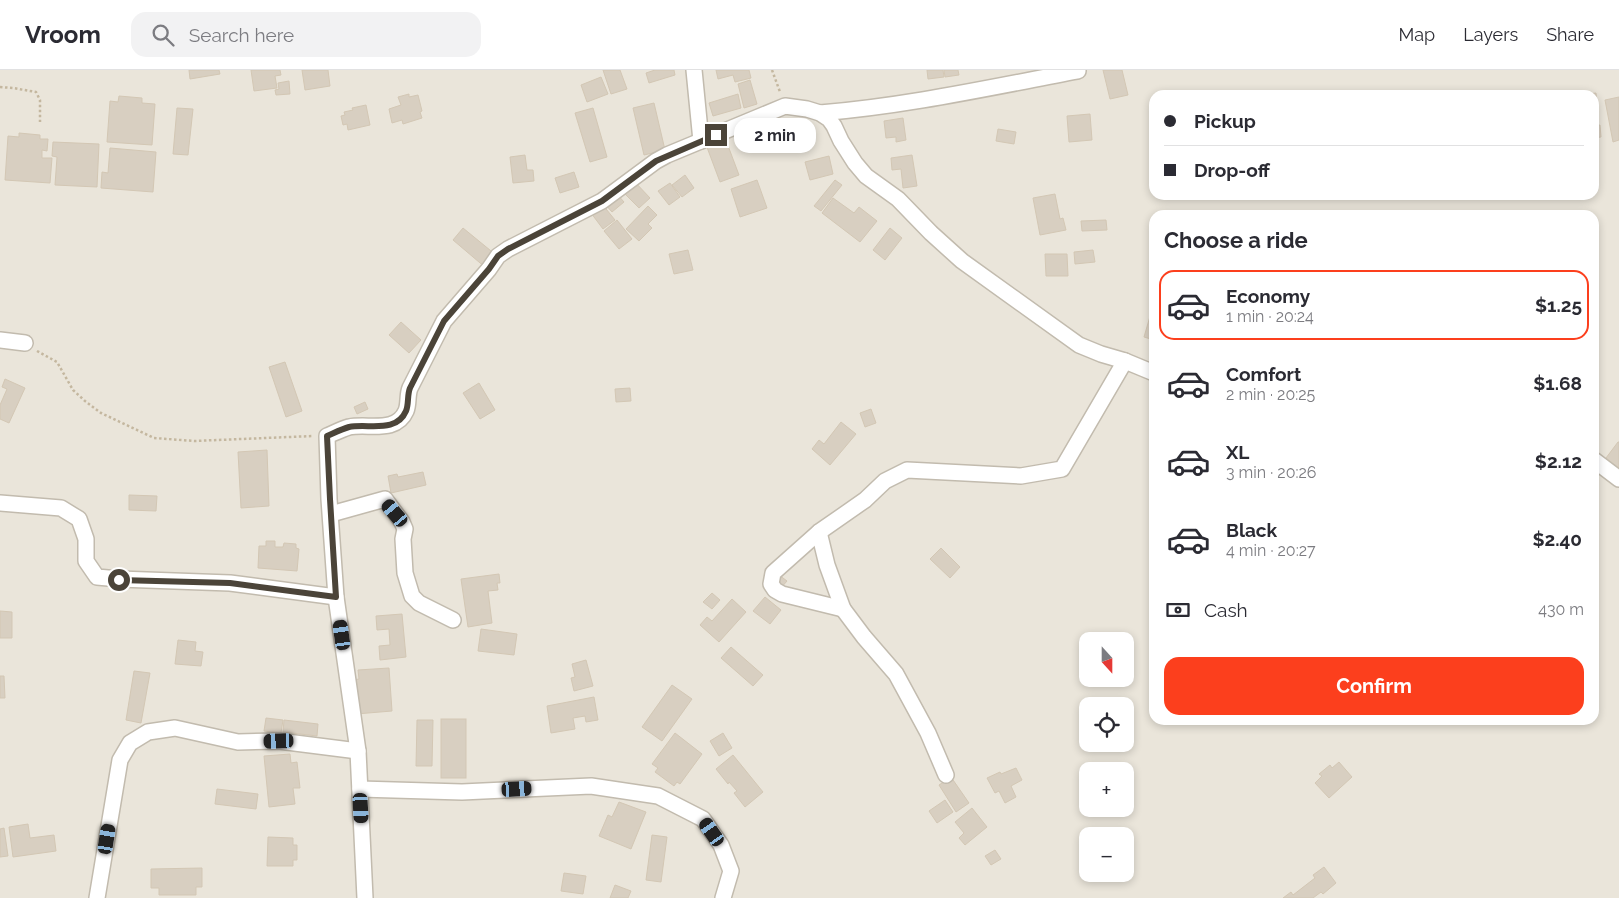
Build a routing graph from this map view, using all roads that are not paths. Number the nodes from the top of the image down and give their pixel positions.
1 (694, 70) edge
2 (1078, 72) dead end
3 (820, 113) junction
4 (702, 141) junction
5 (0, 340) edge
6 (25, 343) road end
7 (1125, 360) junction
8 (1149, 371) edge
9 (1599, 464) edge
10 (1619, 479) edge
11 (0, 503) edge
12 (331, 514) junction
13 (819, 532) junction
14 (336, 597) junction
15 (843, 609) junction
16 (453, 620) dead end
17 (358, 751) junction
18 (946, 774) dead end
19 (360, 790) junction
20 (97, 898) edge
21 (365, 898) edge
22 (723, 898) edge

1 - 4 street
2 - 3 street
3 - 4 street
3 - 7 street
4 - 12 street
5 - 6 street
7 - 8 street
7 - 13 street
9 - 10 street
11 - 14 street
12 - 14 street
12 - 16 street
13 - 15 street
13 - 15 street
14 - 17 street
15 - 18 street
17 - 19 street
17 - 20 street
19 - 21 street
19 - 22 street

